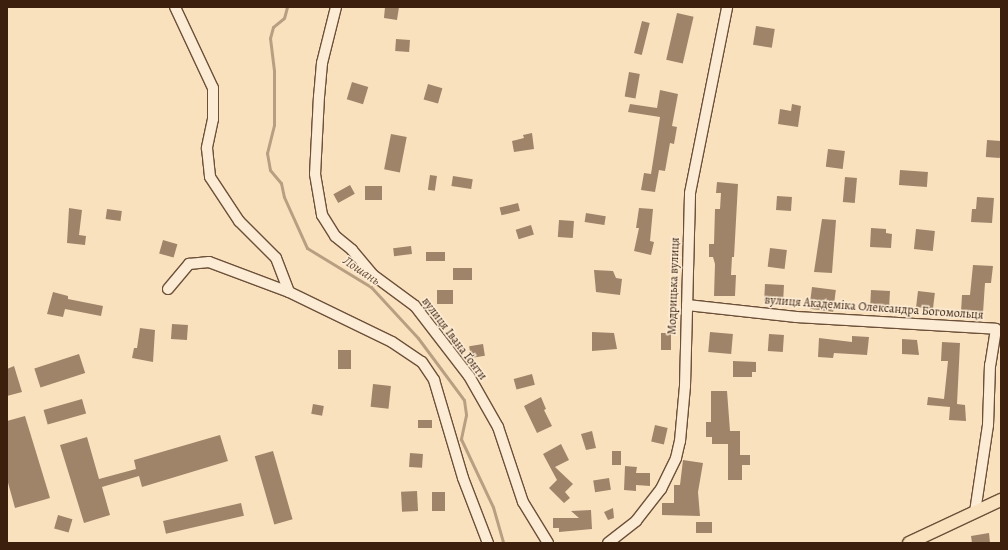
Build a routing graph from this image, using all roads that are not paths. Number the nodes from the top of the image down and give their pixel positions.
1 (176, 7) edge
2 (336, 7) edge
3 (727, 7) edge
4 (168, 289) dead end
5 (289, 292) junction
6 (686, 305) junction
7 (1001, 500) edge
8 (974, 512) junction
9 (488, 543) edge
10 (548, 543) edge
11 (608, 543) edge
12 (909, 543) edge

1 - 5 street
2 - 10 street, вулиця Івана Ґонти
3 - 6 street, Модрицька вулиця
4 - 5 street
5 - 9 street
6 - 8 street, вулиця Академіка Олександра Богомольця
6 - 11 street, Модрицька вулиця
7 - 8 main road
8 - 12 main road

